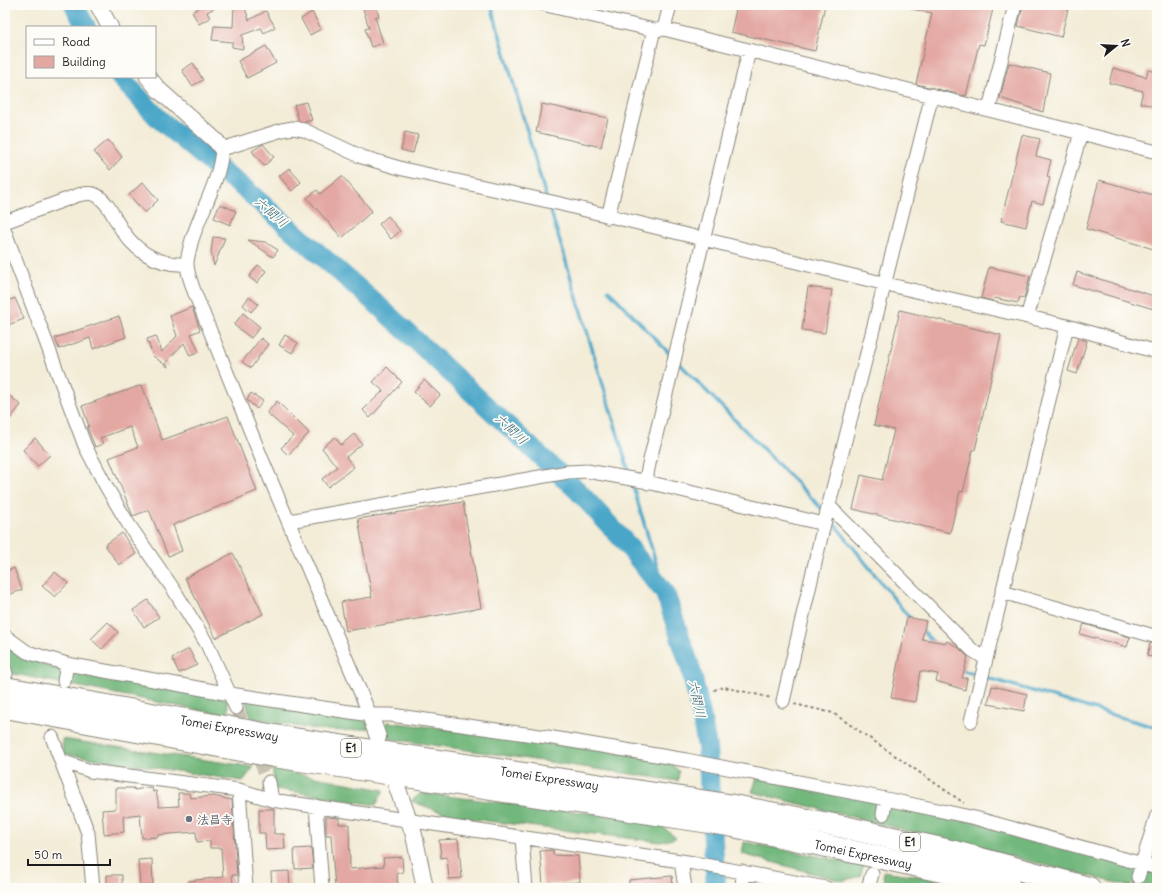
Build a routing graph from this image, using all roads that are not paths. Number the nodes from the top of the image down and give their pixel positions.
1 (98, 5) edge
2 (670, 5) edge
3 (1015, 5) edge
4 (554, 6) edge
5 (109, 26) edge
6 (659, 30) junction
7 (749, 51) junction
8 (149, 78) edge
9 (932, 95) junction
10 (989, 109) junction
11 (1081, 134) junction
12 (1157, 152) edge
13 (222, 155) junction
14 (608, 217) junction
15 (5, 222) edge
16 (5, 232) edge
17 (704, 239) junction
18 (187, 264) junction
19 (886, 284) junction
20 (1027, 317) junction
21 (1067, 326) junction
22 (1157, 352) edge
23 (646, 482) junction
24 (829, 506) junction
25 (289, 521) junction
26 (824, 524) junction
27 (1002, 592) junction
28 (5, 636) edge
29 (1157, 637) edge
30 (986, 659) junction
31 (67, 664) junction
32 (64, 681) dead end
33 (10, 690) edge
34 (230, 694) junction
35 (783, 701) road end
36 (236, 708) tunnel mouth
37 (370, 715) junction
38 (971, 721) dead end
39 (52, 736) dead end
40 (378, 737) dead end
41 (62, 761) junction
42 (269, 782) tunnel mouth
43 (397, 787) dead end
44 (239, 790) junction
45 (886, 799) junction
46 (272, 800) junction
47 (316, 806) junction
48 (883, 814) dead end
49 (729, 815) junction
50 (1157, 815) edge
51 (410, 822) junction
52 (522, 838) junction
53 (688, 862) junction
54 (1157, 868) edge
55 (737, 870) junction
56 (1140, 870) junction
57 (872, 874) dead end
58 (93, 888) edge
59 (246, 888) edge
60 (322, 888) edge
61 (425, 888) edge
62 (526, 888) edge
63 (685, 888) edge
64 (743, 888) edge
65 (822, 888) edge
66 (868, 888) edge
67 (1010, 888) edge
68 (1090, 888) edge

1 - 5 street
2 - 6 street
3 - 10 street
4 - 6 street
6 - 7 street
6 - 14 street
7 - 9 street
7 - 17 street
8 - 13 street
9 - 10 street
9 - 19 street
10 - 11 street
11 - 12 street
11 - 20 street
13 - 14 street
13 - 18 street
14 - 17 street
15 - 18 street
16 - 34 street
17 - 19 street
17 - 23 street
18 - 25 street
19 - 20 street
19 - 24 street
20 - 21 street
21 - 22 street
21 - 27 street
23 - 25 street
23 - 26 street
24 - 26 street
24 - 30 street
25 - 37 street
26 - 35 street
27 - 29 street
27 - 30 street
28 - 31 street
30 - 38 street
31 - 32 street
31 - 34 street
33 - 49 highway, Tomei Expressway / E1
34 - 36 street
34 - 37 street
37 - 40 street
37 - 45 street
39 - 41 street
41 - 44 street
41 - 58 street
42 - 46 street
43 - 51 street
44 - 46 street
44 - 59 street
45 - 48 street
45 - 56 street
46 - 47 street
47 - 51 street
47 - 60 street
49 - 67 highway, Tomei Expressway / E1
49 - 68 highway, Tomei Expressway / E1
50 - 56 street
51 - 52 street
51 - 61 street
52 - 53 street
52 - 62 street
53 - 55 street
53 - 63 street
54 - 56 street
55 - 64 street
55 - 65 street
57 - 66 street

